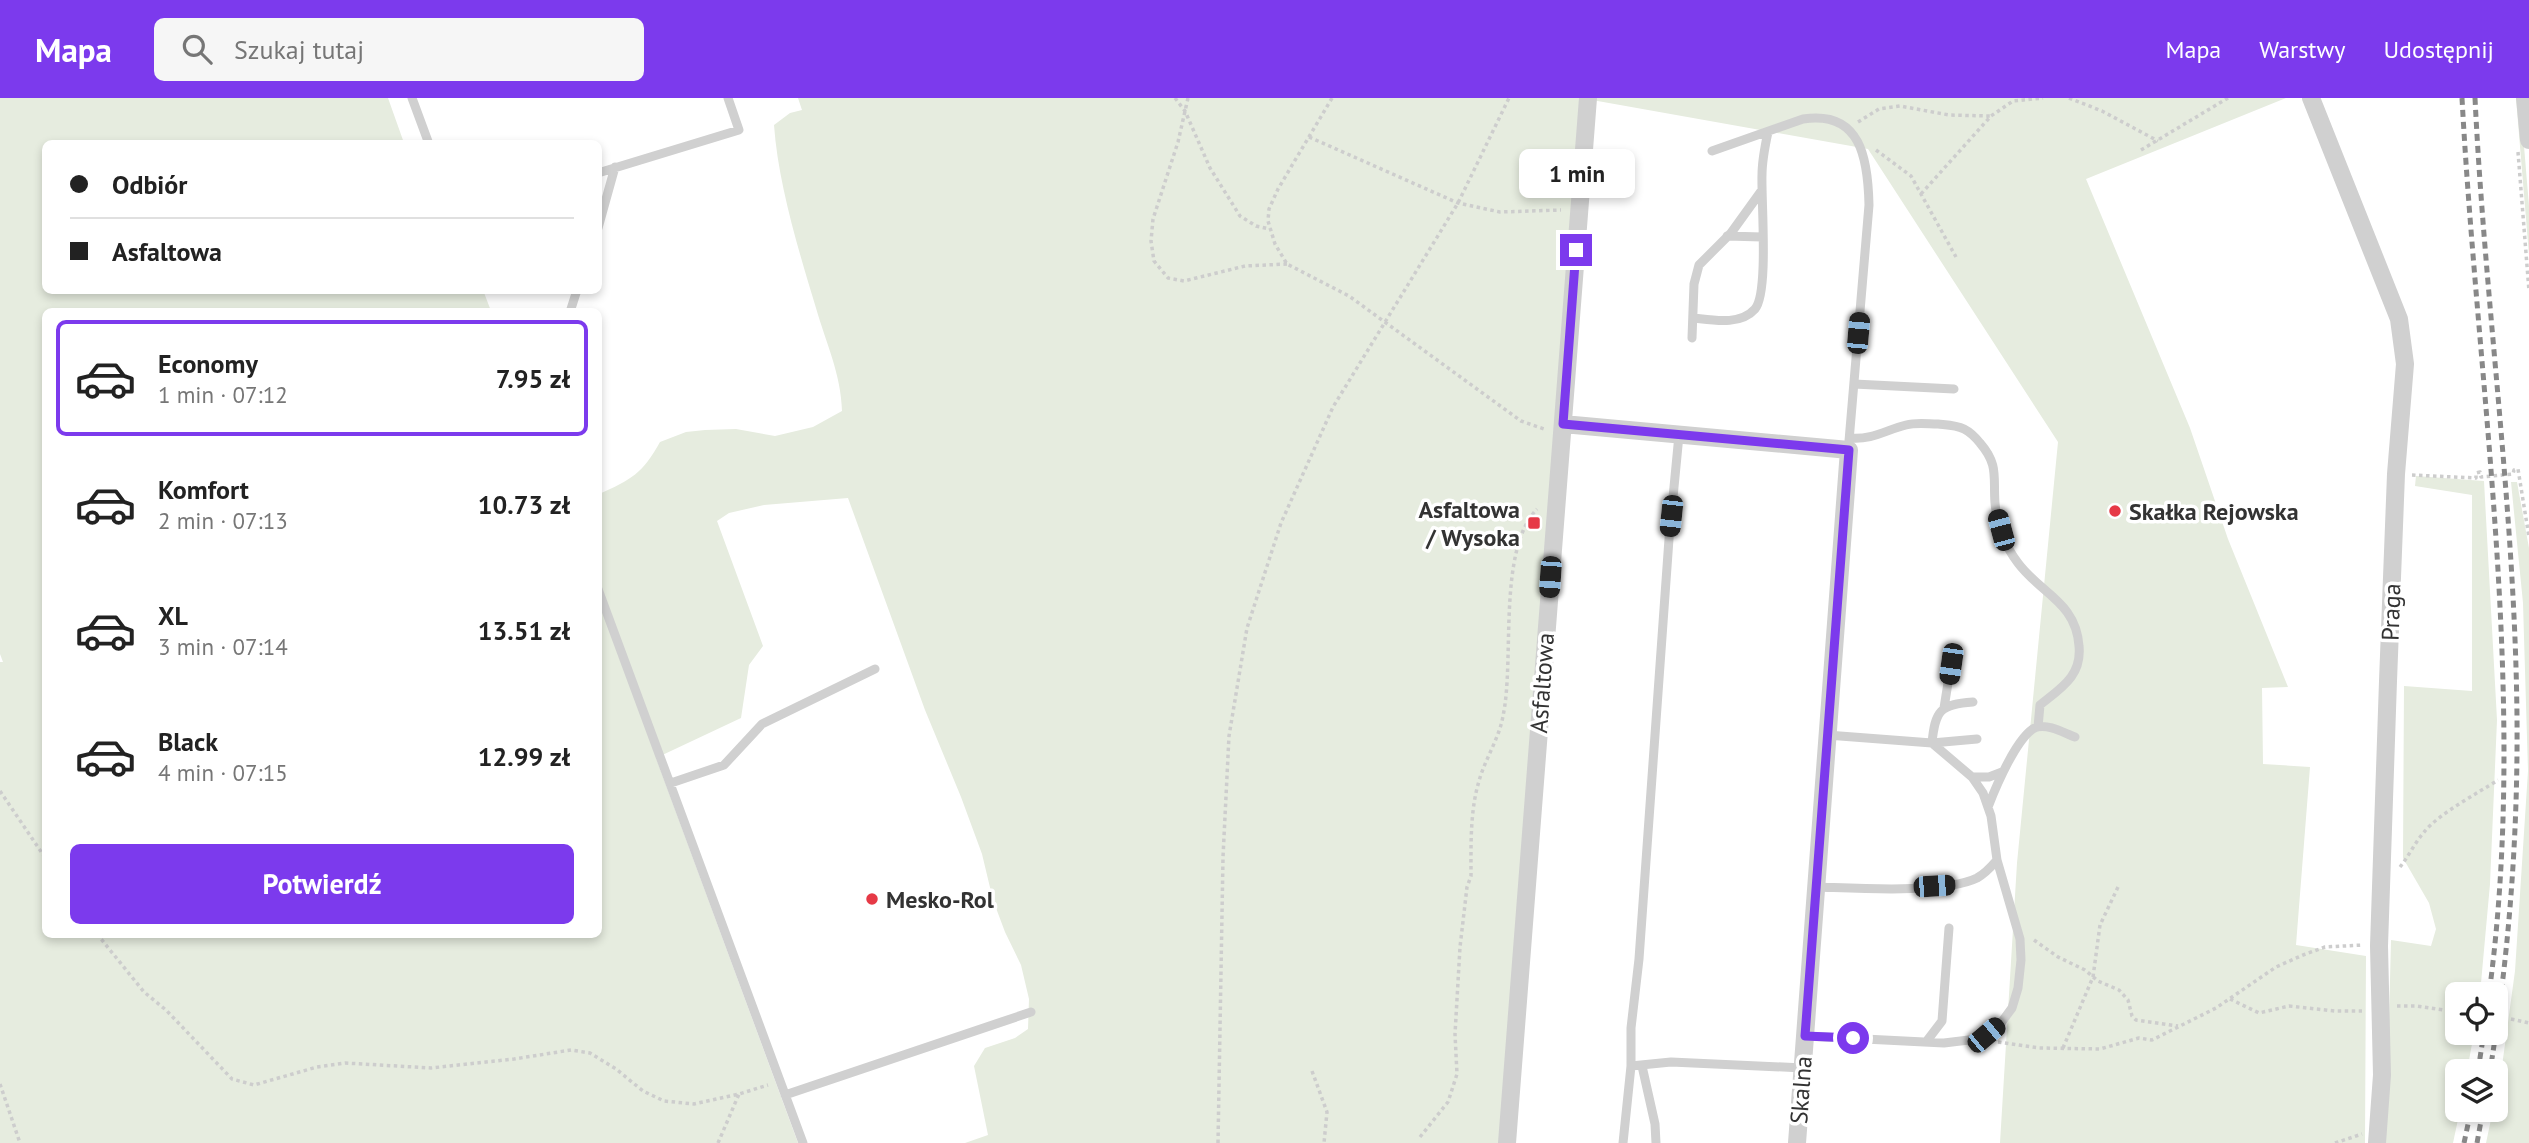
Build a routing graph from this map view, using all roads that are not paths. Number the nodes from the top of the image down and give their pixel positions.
1 (412, 98) edge
2 (728, 98) edge
3 (1588, 98) edge
4 (2311, 98) edge
5 (2525, 98) edge
6 (1768, 132) junction
7 (428, 140) edge
8 (2523, 143) edge
9 (1712, 151) dead end
10 (615, 167) junction
11 (602, 172) edge
12 (1762, 190) junction
13 (602, 214) edge
14 (1727, 236) junction
15 (1762, 237) junction
16 (1693, 318) junction
17 (1692, 338) dead end
18 (1854, 384) junction
19 (1954, 389) dead end
20 (1563, 424) junction
21 (1679, 435) junction
22 (1849, 444) junction
23 (602, 600) edge
24 (1951, 664) dead end
25 (874, 669) dead end
26 (1973, 702) dead end
27 (1944, 708) junction
28 (2038, 727) junction
29 (1827, 735) junction
30 (2075, 737) dead end
31 (1977, 739) dead end
32 (1932, 743) junction
33 (2002, 772) junction
34 (1972, 777) junction
35 (671, 783) junction
36 (1987, 807) junction
37 (1997, 860) junction
38 (1816, 887) junction
39 (1949, 928) dead end
40 (1031, 1012) dead end
41 (1805, 1036) junction
42 (1926, 1042) junction
43 (1631, 1066) junction
44 (1642, 1066) junction
45 (1802, 1068) junction
46 (785, 1095) junction
47 (2377, 1134) edge
48 (803, 1143) edge
49 (1507, 1143) edge
50 (1623, 1143) edge
51 (1656, 1143) edge
52 (1797, 1143) edge

1 - 7 lane
2 - 10 lane
3 - 20 street, Asfaltowa
4 - 47 street, Praga
5 - 8 street
6 - 9 lane
6 - 12 lane
6 - 18 lane
10 - 11 lane
10 - 13 lane
12 - 14 lane
12 - 15 lane
14 - 15 lane
14 - 16 lane
15 - 16 lane
16 - 17 lane
18 - 19 lane
18 - 22 lane
20 - 21 street
20 - 49 street, Asfaltowa
21 - 22 street
21 - 43 lane
22 - 28 lane
22 - 29 street, Skalna
23 - 35 lane
24 - 27 lane
25 - 35 lane
26 - 27 lane
27 - 32 lane
28 - 30 lane
28 - 33 lane
29 - 32 lane
29 - 38 street, Skalna
31 - 32 lane
32 - 34 lane
33 - 34 lane
33 - 36 lane
34 - 36 lane
35 - 46 lane
36 - 37 lane
37 - 38 lane
37 - 42 lane
38 - 41 street, Skalna
39 - 42 lane
40 - 46 lane
41 - 42 lane
41 - 45 street, Skalna
43 - 44 lane
43 - 50 lane
44 - 45 lane
44 - 51 lane
45 - 52 street, Skalna
46 - 48 lane

